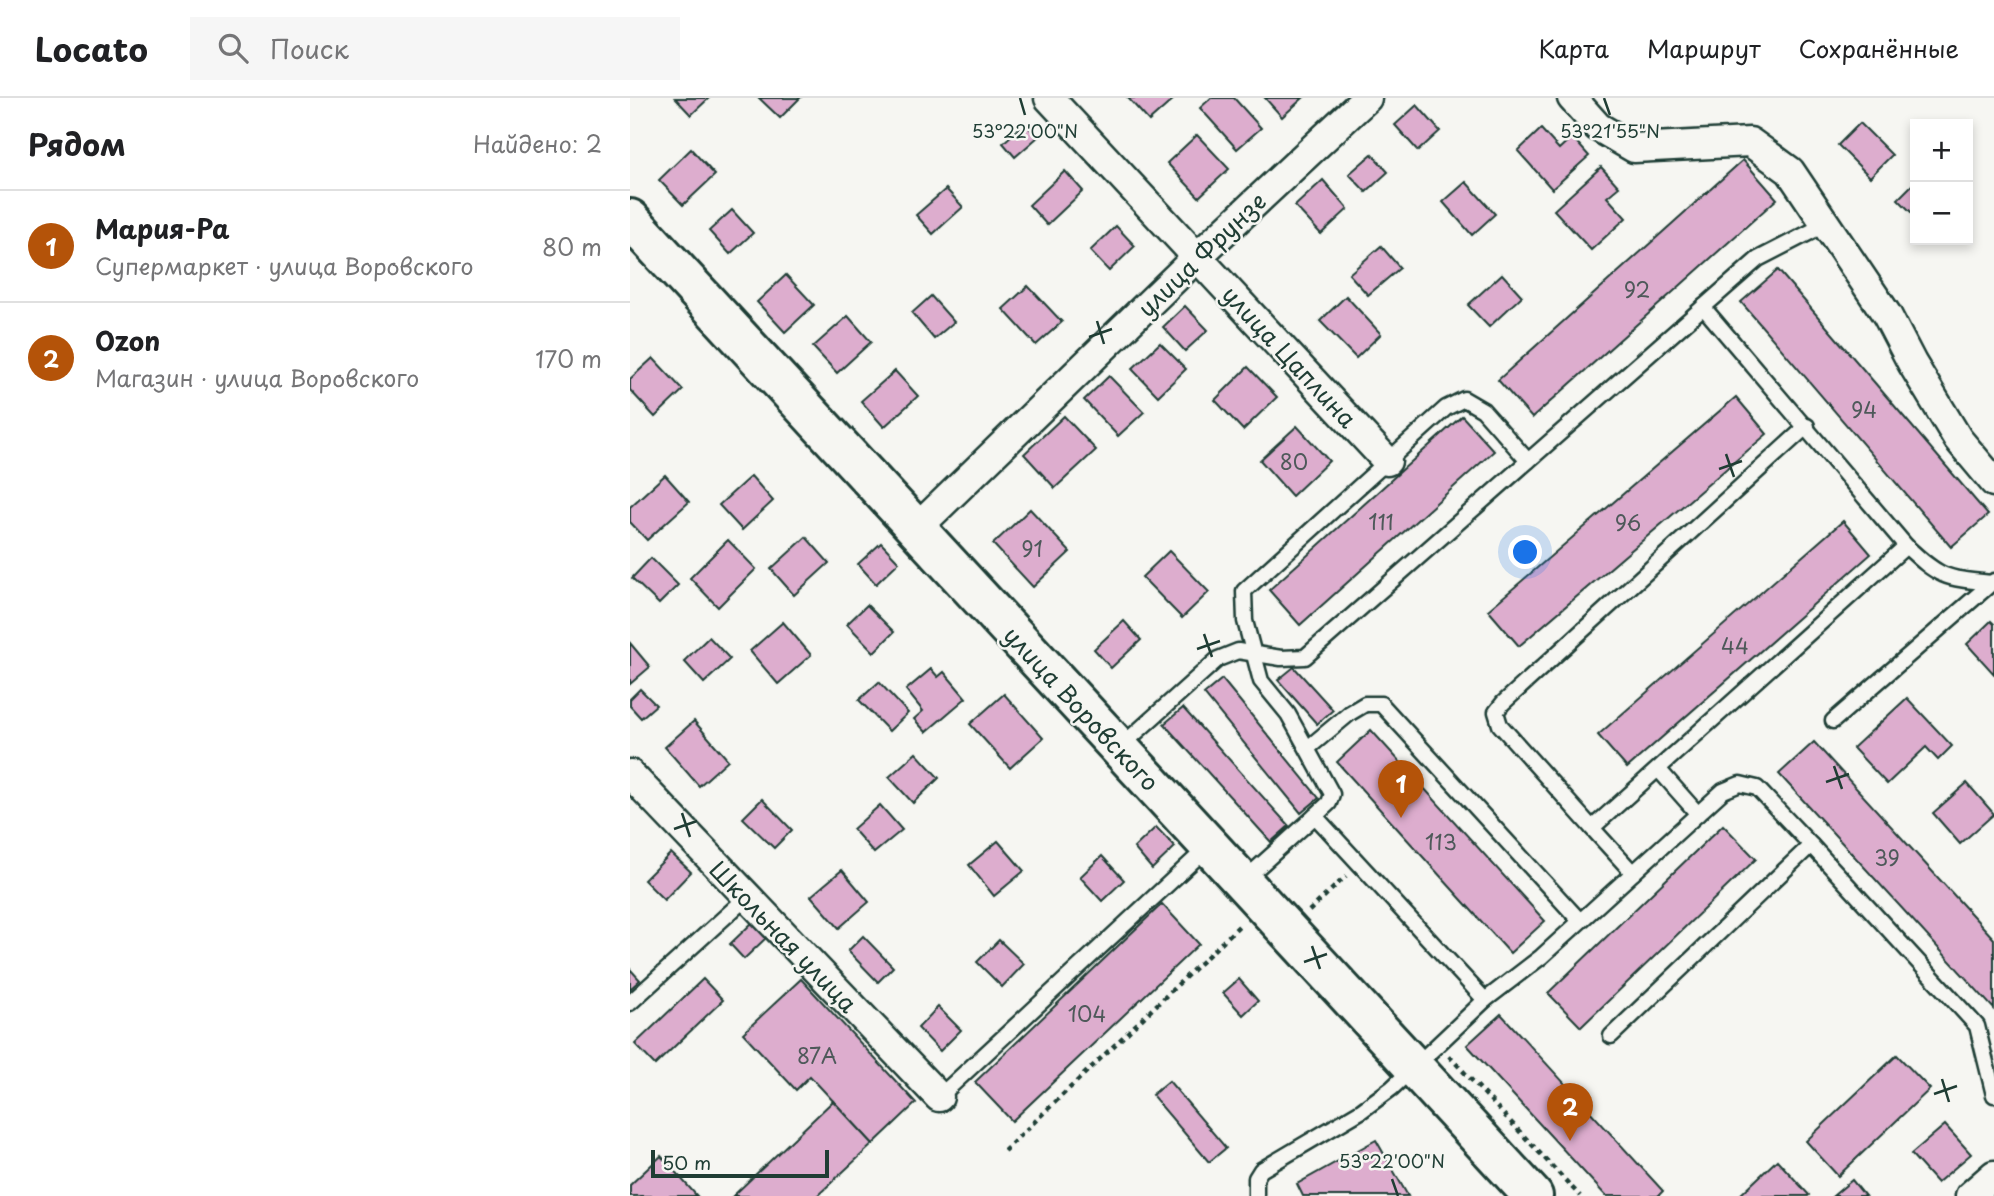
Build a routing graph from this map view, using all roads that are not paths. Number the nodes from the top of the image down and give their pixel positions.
1 (1049, 98) edge
2 (1367, 98) edge
3 (1572, 98) edge
4 (630, 219) edge
5 (1826, 224) junction
6 (1197, 257) junction
7 (1703, 307) junction
8 (1807, 426) junction
9 (1387, 461) junction
10 (1528, 461) junction
11 (1994, 482) edge
12 (916, 529) junction
13 (1906, 546) junction
14 (1992, 582) edge
15 (1254, 652) junction
16 (1833, 721) dead end
17 (1119, 748) junction
18 (1308, 748) junction
19 (1659, 770) junction
20 (630, 774) edge
21 (1698, 814) junction
22 (1315, 816) junction
23 (1592, 828) junction
24 (1210, 845) junction
25 (1811, 845) junction
26 (1633, 873) junction
27 (747, 897) junction
28 (1245, 900) junction
29 (1580, 921) junction
30 (1485, 1000) junction
31 (630, 1003) edge
32 (1611, 1036) dead end
33 (1415, 1068) junction
34 (1994, 1095) edge
35 (939, 1097) joint
36 (1994, 1175) edge
37 (1256, 1196) edge
38 (1534, 1196) edge
39 (1970, 1196) edge

1 - 6 street, улица Цаплина
2 - 6 street, улица Фрунзе
3 - 5 street
4 - 12 main road, улица Воровского
5 - 7 lane
5 - 11 street
6 - 9 street, улица Цаплина
6 - 12 street, улица Фрунзе
7 - 8 lane
7 - 10 lane
8 - 13 lane
8 - 23 lane
9 - 10 lane
9 - 15 lane
10 - 15 lane
12 - 17 main road, улица Воровского
13 - 14 lane
13 - 19 lane
14 - 16 lane
15 - 17 lane
15 - 18 lane
17 - 24 main road, улица Воровского
18 - 22 lane
18 - 29 lane
19 - 21 lane
19 - 23 lane
20 - 27 street, Школьная улица
21 - 25 lane
21 - 26 lane
22 - 28 lane
22 - 30 lane
23 - 26 lane
24 - 28 main road, улица Воровского
24 - 35 lane
25 - 32 lane
25 - 34 lane
26 - 29 lane
27 - 31 lane
27 - 35 street, Школьная улица
28 - 33 main road, улица Воровского
29 - 30 lane
30 - 33 lane
33 - 37 lane
33 - 38 main road, улица Воровского
36 - 39 street

